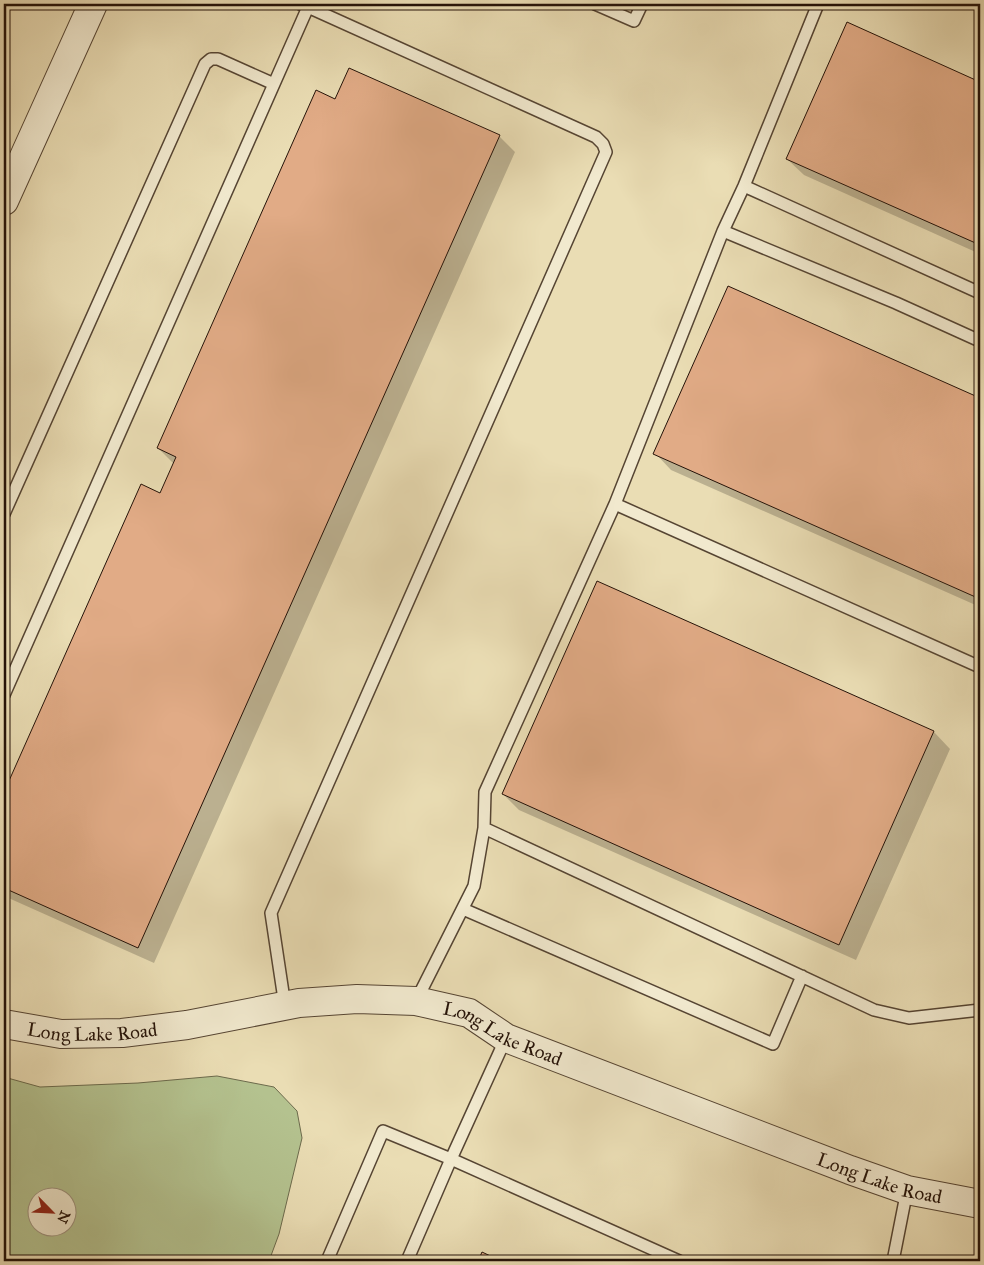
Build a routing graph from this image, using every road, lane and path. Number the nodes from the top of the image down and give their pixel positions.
1 (93, 4) edge
2 (596, 4) edge
3 (642, 4) edge
4 (818, 4) edge
5 (304, 5) edge
6 (274, 84) junction
7 (744, 186) junction
8 (4, 202) edge
9 (723, 231) junction
10 (980, 293) edge
11 (980, 341) edge
12 (615, 504) junction
13 (4, 514) edge
14 (980, 668) edge
15 (4, 695) edge
16 (484, 828) junction
17 (464, 909) junction
18 (802, 976) junction
19 (416, 1001) junction
20 (285, 1006) junction
21 (980, 1010) edge
22 (4, 1024) edge
23 (506, 1038) junction
24 (450, 1159) junction
25 (907, 1190) junction
26 (980, 1204) edge
27 (327, 1261) edge
28 (407, 1261) edge
29 (679, 1261) edge
30 (893, 1261) edge

1 - 8 street
2 - 3 lane
4 - 7 lane
5 - 6 lane
5 - 20 lane
6 - 13 lane
6 - 15 lane
7 - 9 lane
7 - 10 lane
9 - 11 lane
9 - 12 lane
12 - 14 lane
12 - 16 lane
16 - 17 lane
16 - 18 lane
17 - 18 lane
17 - 19 lane
18 - 21 lane
19 - 20 street, Long Lake Road
19 - 23 street, Long Lake Road
20 - 22 street, Long Lake Road
23 - 24 lane
23 - 25 street, Long Lake Road
24 - 27 lane
24 - 28 lane
24 - 29 lane
25 - 26 street, Long Lake Road
25 - 30 lane

